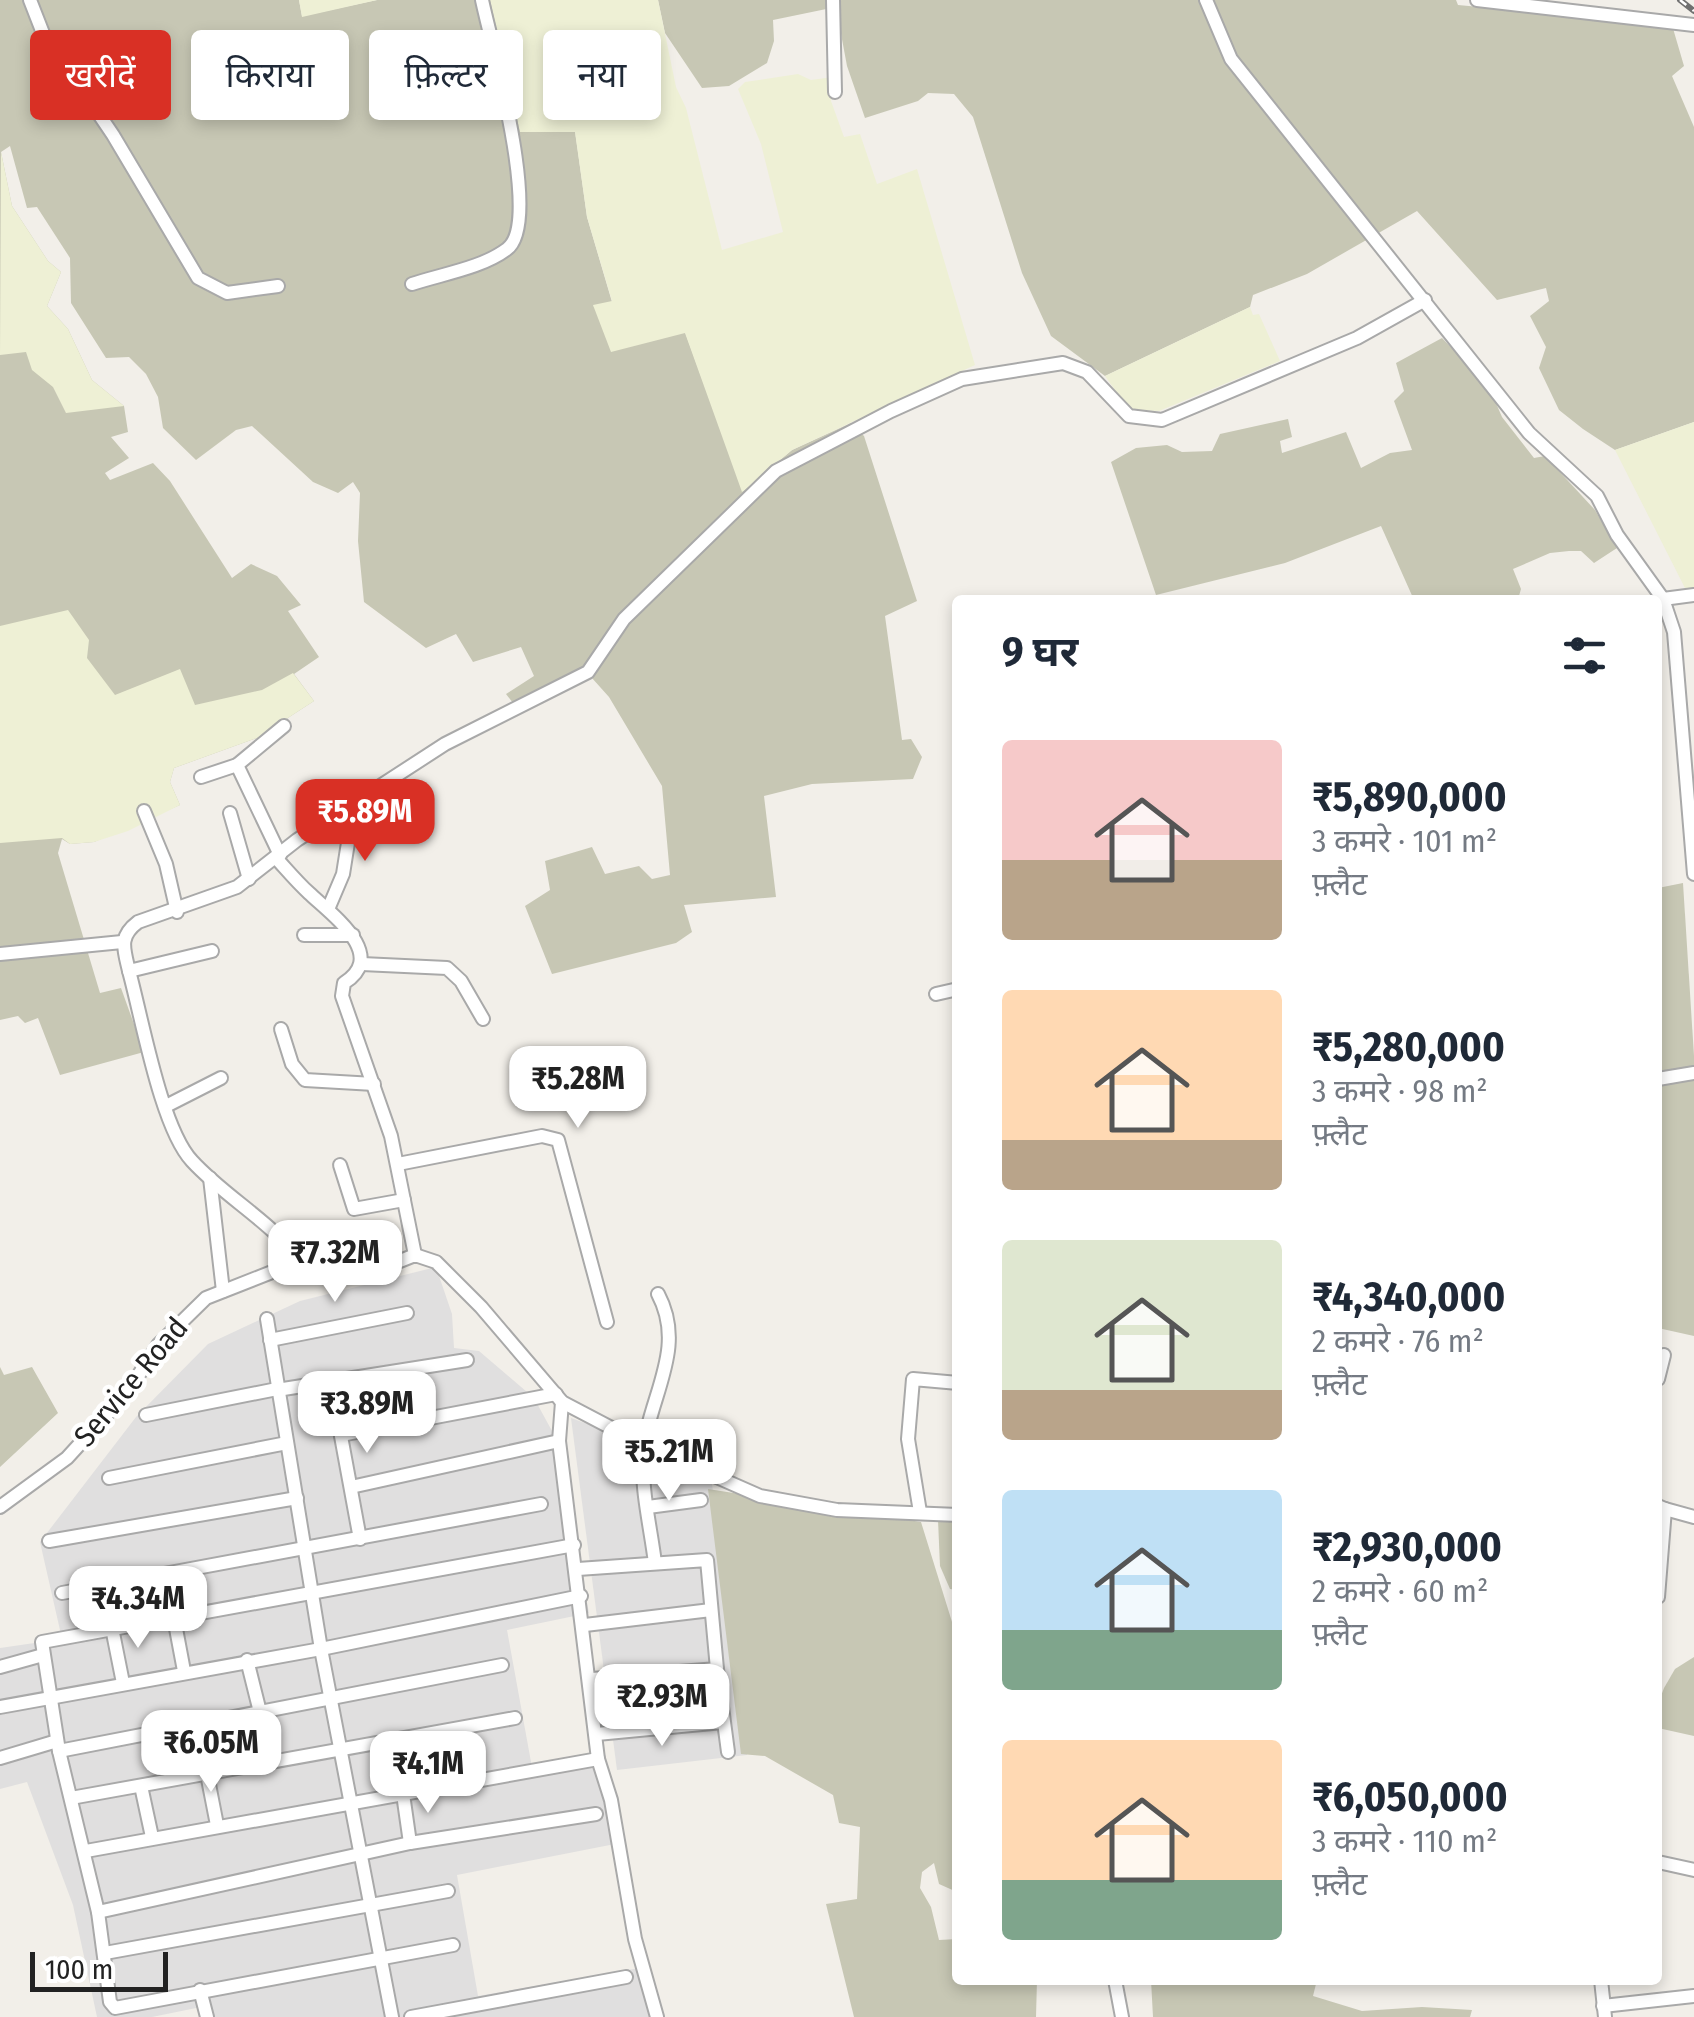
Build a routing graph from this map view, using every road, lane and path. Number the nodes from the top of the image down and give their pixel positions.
1 (30, 0) edge
2 (482, 0) edge
3 (833, 0) edge
4 (1206, 0) edge
5 (1478, 0) edge
6 (1694, 25) edge
7 (835, 92) dead end
8 (412, 284) dead end
9 (278, 286) dead end
10 (1425, 300) junction
11 (1660, 595) edge
12 (1694, 596) edge
13 (1663, 599) joint
14 (284, 726) dead end
15 (237, 765) junction
16 (202, 777) dead end
17 (354, 805) junction
18 (144, 812) dead end
19 (230, 814) dead end
20 (278, 857) junction
21 (1694, 874) edge
22 (250, 879) junction
23 (329, 908) junction
24 (177, 912) junction
25 (304, 935) dead end
26 (353, 935) junction
27 (122, 942) junction
28 (212, 950) dead end
29 (0, 954) edge
30 (362, 964) junction
31 (129, 970) junction
32 (952, 990) edge
33 (936, 994) dead end
34 (483, 1019) dead end
35 (281, 1028) dead end
36 (1694, 1073) edge
37 (221, 1078) dead end
38 (1662, 1078) edge
39 (374, 1084) junction
40 (166, 1106) junction
41 (398, 1164) junction
42 (340, 1166) dead end
43 (210, 1178) junction
44 (404, 1200) junction
45 (415, 1255) junction
46 (300, 1262) junction
47 (223, 1291) junction
48 (658, 1294) dead end
49 (407, 1313) dead end
50 (268, 1319) dead end
51 (608, 1322) dead end
52 (270, 1340) junction
53 (1664, 1355) dead end
54 (467, 1360) dead end
55 (1662, 1363) edge
56 (331, 1382) junction
57 (952, 1383) edge
58 (277, 1389) junction
59 (559, 1398) junction
60 (146, 1415) dead end
61 (341, 1435) junction
62 (559, 1441) junction
63 (287, 1444) junction
64 (644, 1446) junction
65 (109, 1478) dead end
66 (350, 1486) junction
67 (297, 1498) junction
68 (701, 1500) dead end
69 (541, 1504) dead end
70 (0, 1507) edge
71 (648, 1507) junction
72 (1662, 1507) edge
73 (920, 1512) junction
74 (952, 1515) edge
75 (1694, 1516) edge
76 (360, 1538) junction
77 (49, 1542) dead end
78 (574, 1545) junction
79 (307, 1549) junction
80 (655, 1563) junction
81 (578, 1570) junction
82 (311, 1592) junction
83 (62, 1593) dead end
84 (580, 1596) junction
85 (711, 1610) junction
86 (174, 1618) junction
87 (585, 1625) junction
88 (112, 1628) junction
89 (321, 1649) junction
90 (44, 1655) junction
91 (248, 1660) junction
92 (502, 1666) dead end
93 (0, 1667) edge
94 (717, 1668) junction
95 (184, 1671) junction
96 (592, 1679) junction
97 (123, 1683) junction
98 (332, 1696) junction
99 (50, 1697) junction
100 (0, 1706) edge
101 (260, 1712) junction
102 (515, 1718) dead end
103 (724, 1722) junction
104 (597, 1734) junction
105 (58, 1746) junction
106 (344, 1749) junction
107 (728, 1752) dead end
108 (0, 1758) edge
109 (598, 1759) junction
110 (206, 1774) junction
111 (141, 1786) junction
112 (403, 1794) junction
113 (72, 1798) junction
114 (352, 1804) junction
115 (596, 1814) dead end
116 (216, 1825) junction
117 (152, 1838) junction
118 (410, 1844) junction
119 (86, 1850) junction
120 (361, 1854) junction
121 (1662, 1863) edge
122 (1694, 1870) edge
123 (448, 1891) dead end
124 (371, 1908) junction
125 (98, 1912) junction
126 (453, 1945) dead end
127 (105, 1953) junction
128 (381, 1957) junction
129 (626, 1977) dead end
130 (1116, 1985) edge
131 (1601, 1985) edge
132 (200, 1990) junction
133 (1694, 1996) edge
134 (1604, 2011) edge
135 (456, 2013) edge
136 (207, 2017) edge
137 (392, 2017) edge
138 (410, 2017) edge
139 (657, 2017) edge
140 (1122, 2017) edge

1 - 9 street
2 - 8 street
3 - 7 street
4 - 10 street
5 - 6 street
10 - 11 street
10 - 17 street
12 - 13 street
13 - 21 street
14 - 15 street
15 - 16 street
15 - 20 street
17 - 20 street
17 - 23 street
18 - 24 street
19 - 22 street
20 - 22 street
20 - 23 street
22 - 24 street
23 - 26 street
24 - 27 street
25 - 26 street
26 - 30 street
27 - 29 street
27 - 31 street
28 - 31 street
30 - 34 street
30 - 39 street
31 - 40 street
32 - 33 street
35 - 39 street
36 - 38 street
37 - 40 street
39 - 41 street
40 - 43 street
41 - 44 street
41 - 51 street
42 - 44 street
43 - 46 street
43 - 47 street
44 - 45 street
45 - 46 street, Service Road
45 - 59 street
46 - 47 street, Service Road
47 - 70 street, Service Road
48 - 64 street
49 - 52 street
50 - 52 street
52 - 58 street
53 - 55 street
54 - 56 street
56 - 58 street
56 - 61 street
57 - 73 street
58 - 60 street
58 - 63 street
59 - 61 street
59 - 62 street
59 - 64 street
61 - 66 street
62 - 66 street
62 - 78 street
63 - 65 street
63 - 67 street
64 - 71 street
64 - 73 street
66 - 76 street
67 - 77 street
67 - 79 street
68 - 71 street
69 - 76 street
71 - 80 street
72 - 75 street
73 - 74 street
76 - 79 street
78 - 81 street
78 - 82 street
79 - 82 street
79 - 83 street
80 - 81 street
80 - 85 street
81 - 84 street
82 - 86 street
82 - 89 street
84 - 87 street
84 - 89 street
85 - 87 street
85 - 94 street
86 - 88 street
86 - 95 street
87 - 96 street
88 - 90 street
88 - 97 street
89 - 91 street
89 - 98 street
90 - 93 street
90 - 99 street
91 - 95 street
91 - 101 street
92 - 98 street
94 - 96 street
94 - 103 street
95 - 97 street
96 - 104 street
97 - 99 street
98 - 101 street
98 - 106 street
99 - 100 street
99 - 105 street
101 - 105 street
102 - 106 street
103 - 104 street
103 - 107 street
104 - 109 street
105 - 108 street
105 - 113 street
106 - 110 street
106 - 114 street
109 - 112 street
109 - 139 street
110 - 111 street
110 - 116 street
111 - 113 street
111 - 117 street
112 - 114 street
112 - 118 street
113 - 119 street
114 - 116 street
114 - 120 street
115 - 118 street
116 - 117 street
117 - 119 street
118 - 120 street
119 - 125 street
120 - 124 street
120 - 125 street
121 - 122 street
123 - 124 street
124 - 127 street
124 - 128 street
125 - 127 street
126 - 128 street
127 - 132 street
128 - 132 street
128 - 137 street
129 - 135 street
130 - 140 street
131 - 134 street
132 - 136 street
133 - 134 street
135 - 138 street

